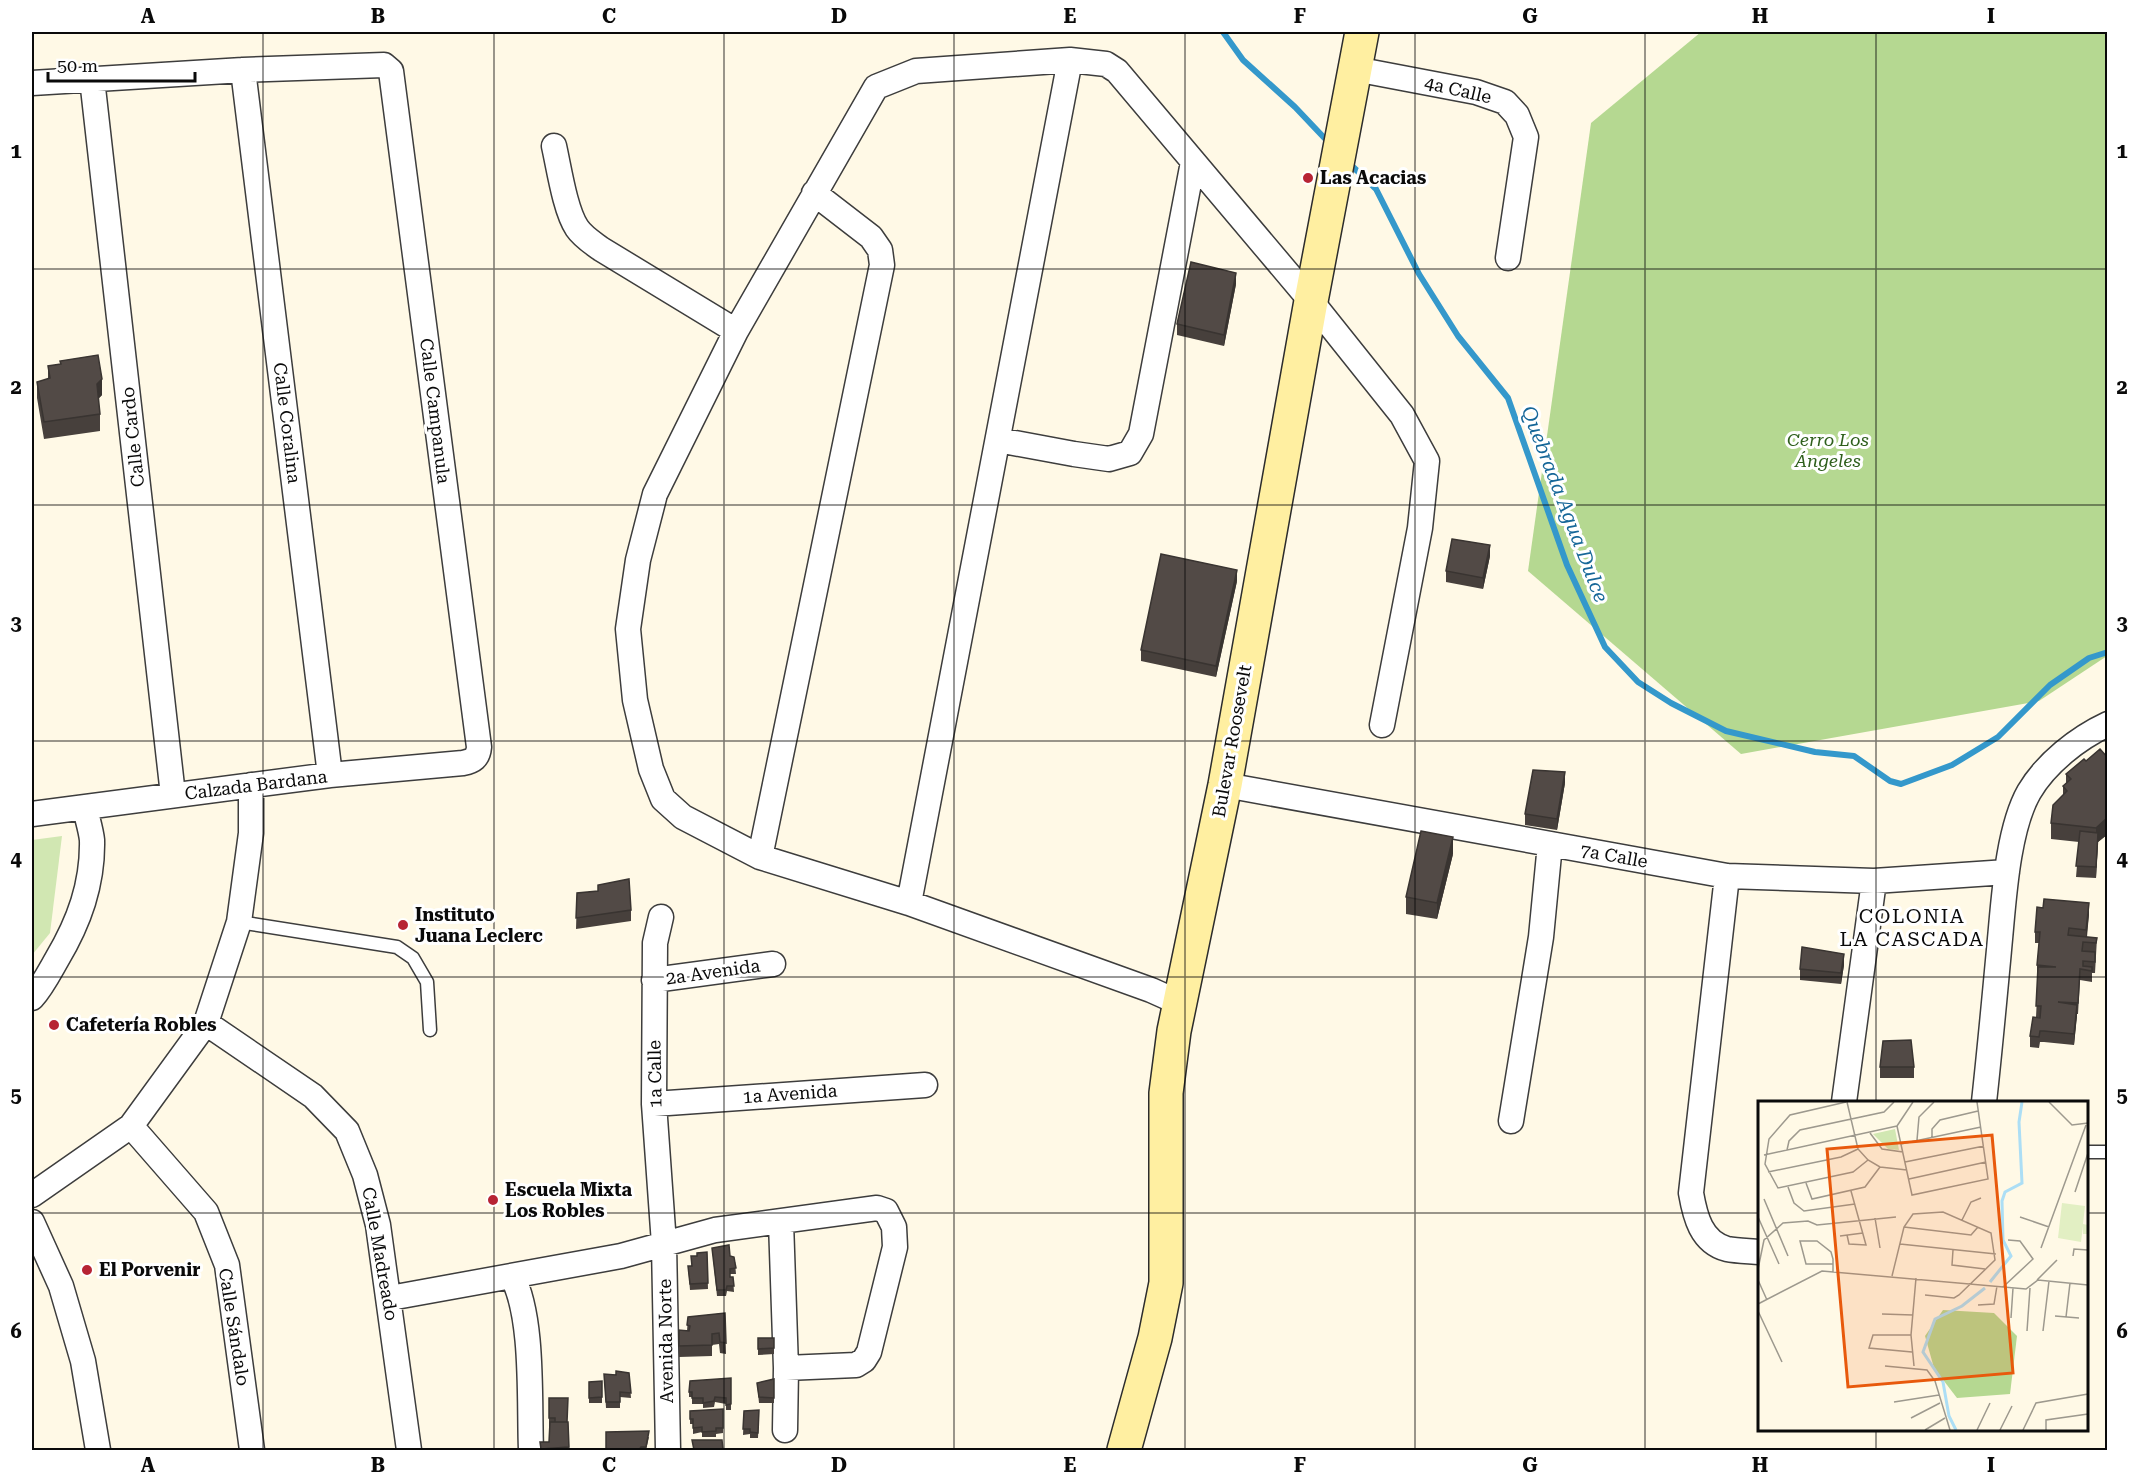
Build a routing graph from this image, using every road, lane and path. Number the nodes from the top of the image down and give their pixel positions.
1 (1362, 32) edge
2 (1070, 60) junction
3 (1355, 69) junction
4 (243, 70) junction
5 (92, 80) junction
6 (32, 83) edge
7 (554, 146) dead end
8 (1193, 162) junction
9 (814, 193) junction
10 (1508, 258) dead end
11 (1311, 301) junction
12 (736, 332) junction
13 (998, 440) junction
14 (2108, 724) edge
15 (1382, 725) dead end
16 (478, 755) joint
17 (330, 775) junction
18 (251, 784) junction
19 (1225, 786) junction
20 (174, 795) junction
21 (85, 808) junction
22 (32, 814) edge
23 (1550, 844) junction
24 (760, 857) junction
25 (2007, 872) junction
26 (1727, 876) junction
27 (1874, 881) junction
28 (909, 903) junction
29 (661, 917) dead end
30 (239, 922) junction
31 (773, 964) dead end
32 (654, 981) junction
33 (32, 998) edge
34 (1180, 1003) junction
35 (206, 1023) junction
36 (430, 1030) dead end
37 (925, 1085) dead end
38 (1844, 1101) edge
39 (1984, 1101) edge
40 (654, 1104) junction
41 (1511, 1121) dead end
42 (131, 1126) junction
43 (2088, 1152) edge
44 (2108, 1152) edge
45 (32, 1195) edge
46 (32, 1222) edge
47 (780, 1222) junction
48 (664, 1237) junction
49 (1758, 1252) edge
50 (512, 1276) junction
51 (390, 1298) junction
52 (786, 1368) junction
53 (785, 1430) dead end
54 (98, 1450) edge
55 (252, 1450) edge
56 (409, 1450) edge
57 (531, 1450) edge
58 (668, 1450) edge
59 (1124, 1450) edge

1 - 3 main road, Bulevar Roosevelt
2 - 8 street
2 - 9 street
2 - 13 street
3 - 10 street, 4a Calle
3 - 11 main road, Bulevar Roosevelt
4 - 5 street
4 - 16 street, Calle Campanula
4 - 17 street, Calle Coralina
5 - 6 street
5 - 20 street, Calle Cardo
7 - 12 street
8 - 11 street
8 - 13 street
9 - 12 street
9 - 24 street
11 - 15 street
11 - 19 main road, Bulevar Roosevelt
12 - 24 street
13 - 28 street
14 - 25 street
16 - 17 street, Calzada Bardana
17 - 18 street, Calzada Bardana
18 - 20 street, Calzada Bardana
18 - 30 street
19 - 23 street, 7a Calle
19 - 34 main road, Bulevar Roosevelt
20 - 21 street, Calzada Bardana
21 - 22 street, Calzada Bardana
21 - 33 street
23 - 26 street, 7a Calle
23 - 41 street
24 - 28 street
25 - 27 street, 7a Calle
25 - 39 street
26 - 27 street, 7a Calle
26 - 49 street
27 - 38 street
28 - 34 street
29 - 32 street, 1a Calle
30 - 35 street
30 - 36 lane
31 - 32 street, 2a Avenida
32 - 40 street, 1a Calle
34 - 59 main road, Bulevar Roosevelt
35 - 42 street
35 - 51 street, Calle Madreado
37 - 40 street, 1a Avenida
40 - 48 street, 1a Calle
42 - 45 street
42 - 55 street, Calle Sándalo
43 - 44 lane
46 - 54 street
47 - 48 street
47 - 52 street
47 - 52 street
48 - 50 street
48 - 58 street, Avenida Norte
50 - 51 street
50 - 57 street
51 - 56 street, Calle Madreado
52 - 53 street

